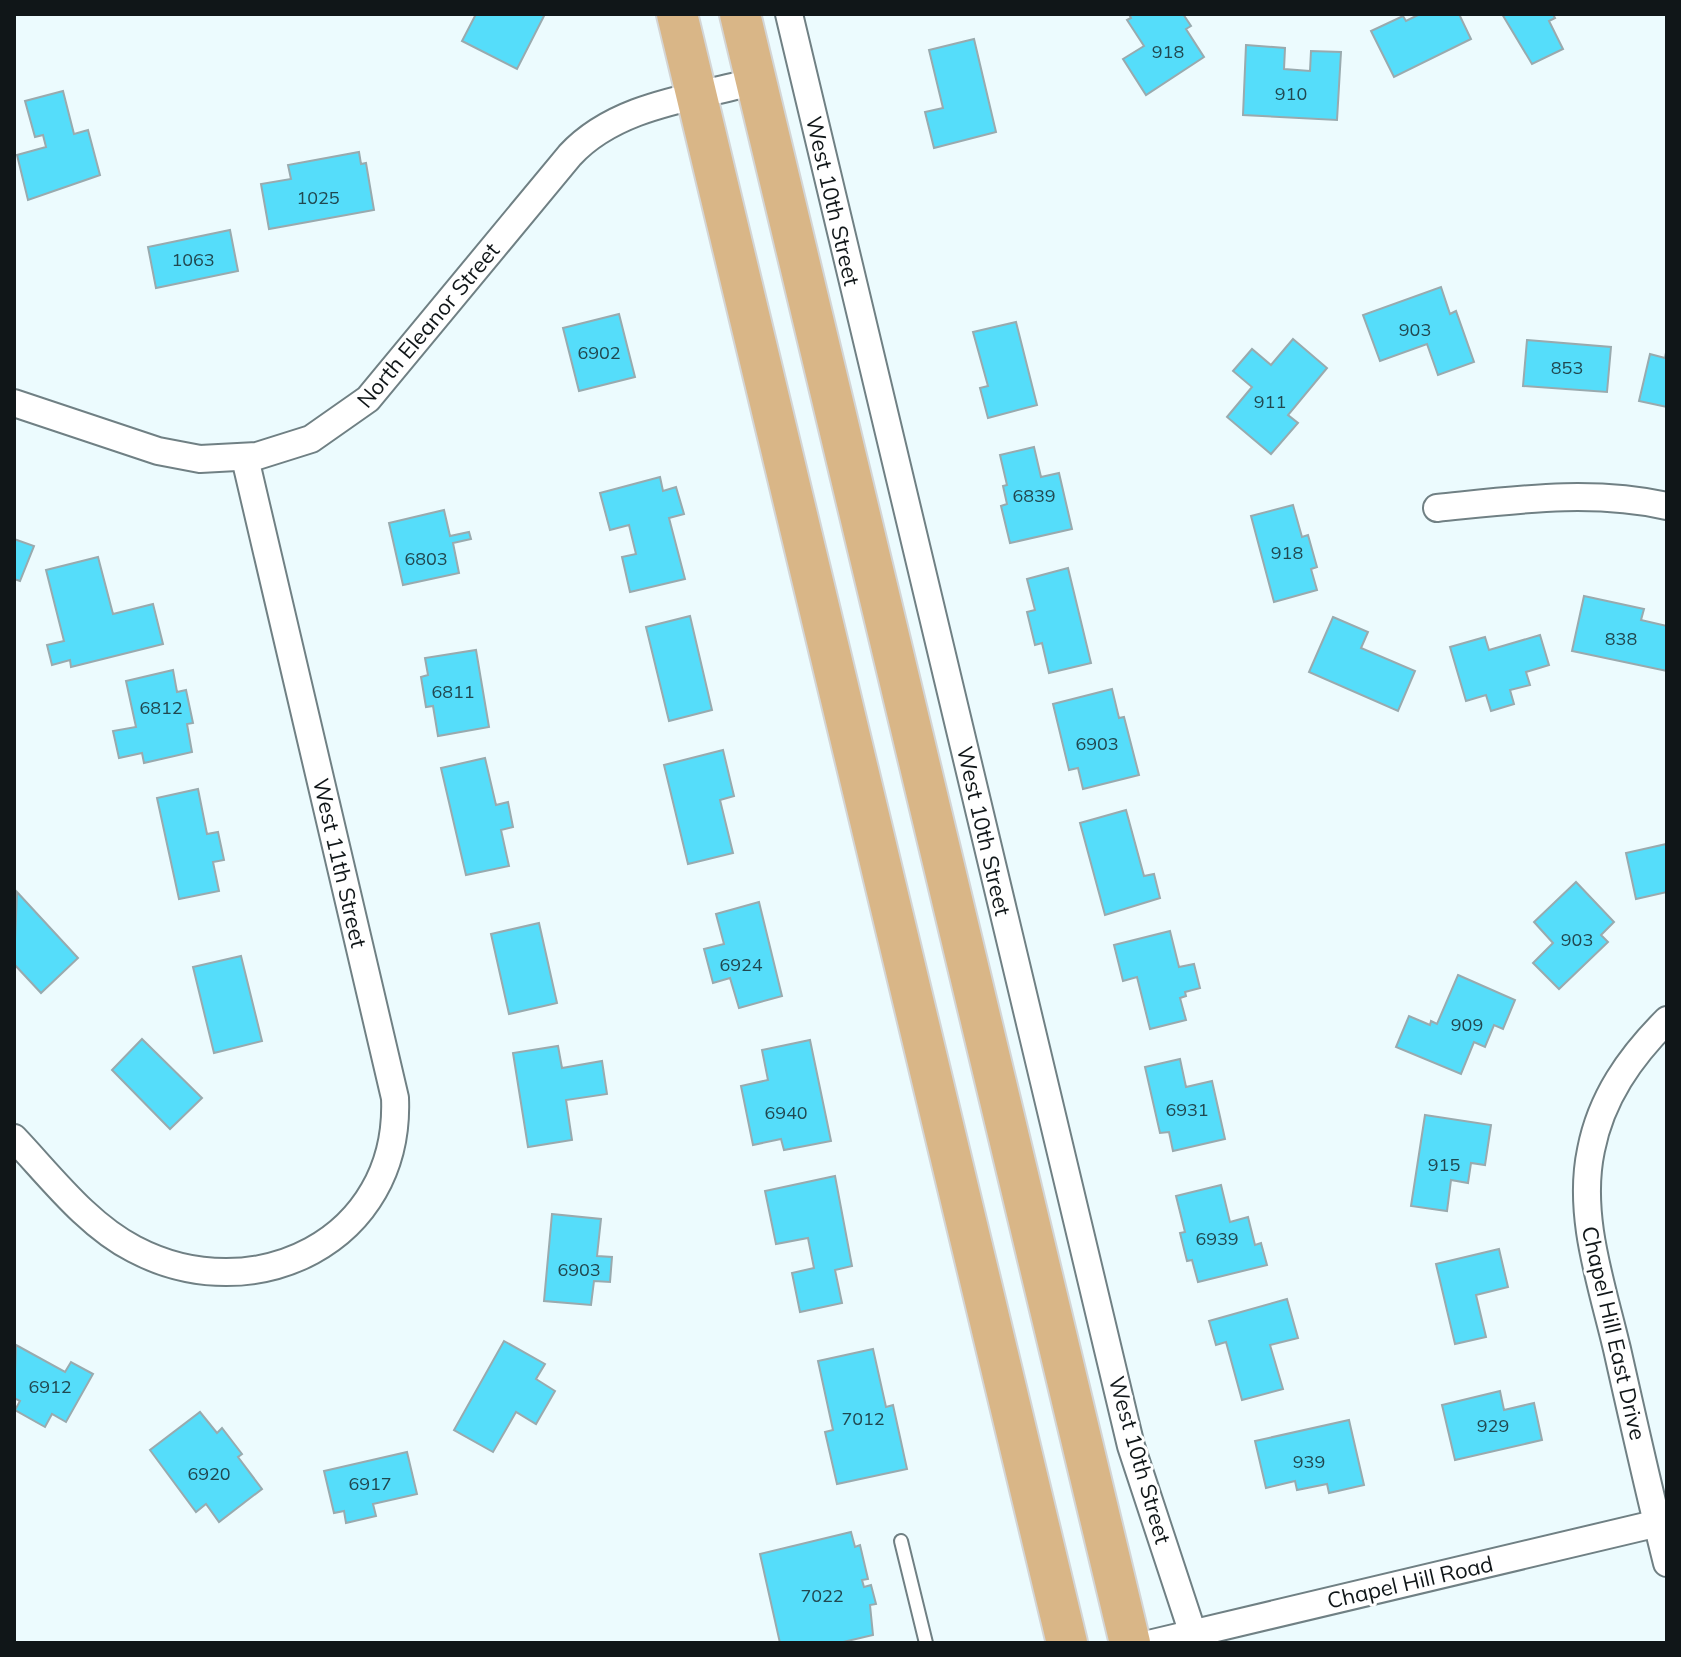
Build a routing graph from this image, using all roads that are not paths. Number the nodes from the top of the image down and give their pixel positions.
1 (677, 14) edge
2 (740, 14) edge
3 (789, 14) edge
4 (756, 81) junction
5 (697, 97) junction
6 (14, 403) edge
7 (245, 458) junction
8 (1667, 506) edge
9 (1437, 508) dead end
10 (1667, 1020) edge
11 (14, 1138) edge
12 (1662, 1522) edge
13 (901, 1541) dead end
14 (1667, 1563) edge
15 (1195, 1638) edge
16 (926, 1643) edge
17 (1067, 1643) edge
18 (1130, 1643) edge
19 (1153, 1643) edge

1 - 5 main road
2 - 4 main road, West 10th Street
3 - 15 street, West 10th Street
4 - 5 street, North Eleanor Street
4 - 18 main road, West 10th Street
5 - 7 street, North Eleanor Street
5 - 17 main road
6 - 7 street, North Eleanor Street
7 - 11 street, West 11th Street
8 - 9 street
10 - 12 street, Chapel Hill East Drive
12 - 14 street, Chapel Hill East Drive
12 - 15 street, Chapel Hill Road
13 - 16 lane
15 - 19 street, Chapel Hill Road

